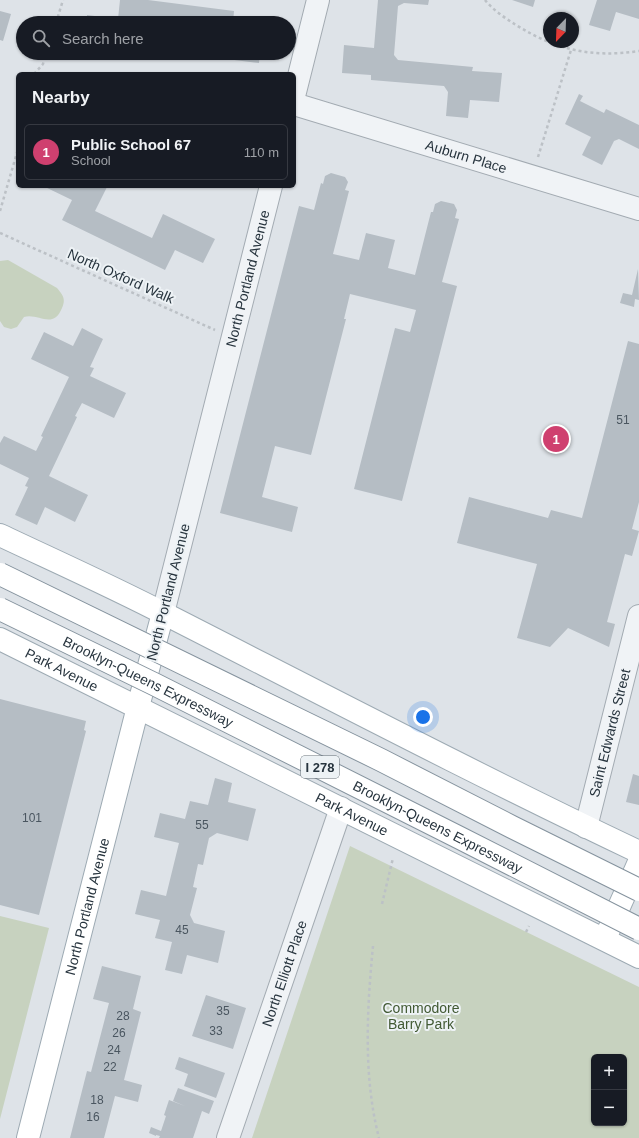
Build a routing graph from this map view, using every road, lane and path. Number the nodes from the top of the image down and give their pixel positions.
1 (63, 0) edge
2 (318, 0) edge
3 (485, 0) edge
4 (58, 16) edge
5 (571, 50) junction
6 (639, 51) edge
7 (44, 60) edge
8 (36, 72) edge
9 (296, 88) edge
10 (296, 105) edge
11 (16, 156) edge
12 (538, 157) dead end
13 (270, 188) edge
14 (639, 209) edge
15 (0, 211) edge
16 (0, 233) edge
17 (232, 338) junction
18 (0, 535) edge
19 (0, 574) edge
20 (0, 609) edge
21 (164, 613) junction
22 (639, 616) edge
23 (0, 639) edge
24 (138, 707) junction
25 (341, 808) junction
26 (586, 827) junction
27 (639, 852) edge
28 (392, 858) dead end
29 (639, 862) edge
30 (639, 890) edge
31 (382, 904) dead end
32 (529, 926) dead end
33 (639, 929) edge
34 (526, 932) dead end
35 (604, 941) junction
36 (373, 946) dead end
37 (639, 957) edge
38 (28, 1138) edge
39 (228, 1138) edge
40 (379, 1138) edge

1 - 4 path
2 - 9 street
3 - 5 path
5 - 6 path
5 - 12 path
7 - 8 path
10 - 14 street, Auburn Place
11 - 15 path
13 - 17 street, North Portland Avenue
16 - 17 path, North Oxford Walk
17 - 21 street, North Portland Avenue
18 - 21 main road
19 - 30 main road, I 278, bridge
20 - 33 main road, Brooklyn-Queens Expressway / I 278, bridge
21 - 24 main road, North Portland Avenue
21 - 26 main road
22 - 26 street, Saint Edwards Street
23 - 24 main road, Park Avenue
24 - 25 main road, Park Avenue
24 - 38 main road, North Portland Avenue
25 - 35 main road, Park Avenue
25 - 39 street, North Elliott Place
26 - 27 main road
28 - 31 path
29 - 35 main road
32 - 34 path
35 - 37 main road, Park Avenue
36 - 40 path

